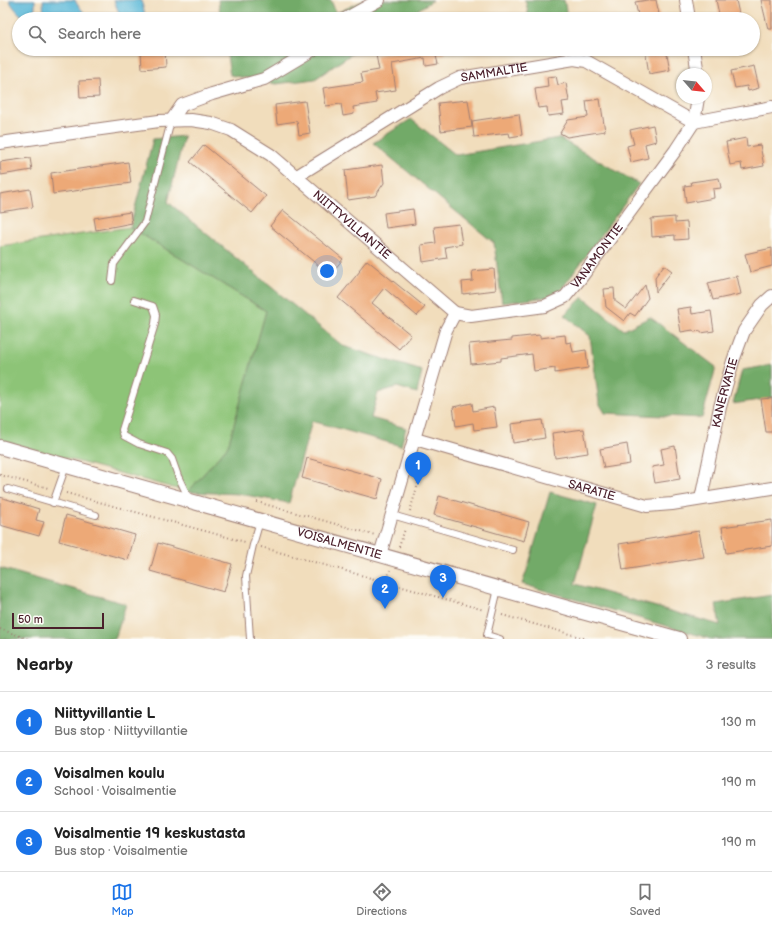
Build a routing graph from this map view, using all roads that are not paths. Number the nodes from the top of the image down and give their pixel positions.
1 (379, 0) edge
2 (686, 0) edge
3 (358, 12) edge
4 (688, 12) edge
5 (302, 56) edge
6 (695, 56) edge
7 (697, 68) edge
8 (697, 104) edge
9 (772, 106) edge
10 (170, 120) junction
11 (694, 122) junction
12 (0, 143) edge
13 (297, 176) junction
14 (112, 281) dead end
15 (772, 296) edge
16 (134, 300) dead end
17 (455, 314) junction
18 (415, 439) junction
19 (0, 447) edge
20 (66, 466) junction
21 (772, 488) edge
22 (8, 489) dead end
23 (700, 499) junction
24 (190, 500) junction
25 (53, 503) junction
26 (96, 515) dead end
27 (392, 515) junction
28 (260, 520) junction
29 (513, 550) dead end
30 (387, 557) junction
31 (498, 589) junction
32 (250, 639) edge
33 (500, 639) edge
34 (679, 639) edge

1 - 3 street
2 - 4 street
5 - 10 street
6 - 7 street
8 - 11 street
9 - 11 street
10 - 12 street, NIITTYVILLANTIE
10 - 13 street, NIITTYVILLANTIE
10 - 14 lane
11 - 13 street, SAMMALTIE
11 - 17 street, VANAMONTIE
13 - 17 street, NIITTYVILLANTIE
15 - 23 street, KANERVATIE
16 - 24 lane
17 - 18 street
18 - 23 street, SARATIE
18 - 27 street
19 - 20 street, VOISALMENTIE
20 - 24 street, VOISALMENTIE
20 - 25 lane
21 - 23 street, SARATIE
22 - 25 lane
24 - 28 street, VOISALMENTIE
25 - 26 lane
27 - 29 lane
27 - 30 street
28 - 30 street, VOISALMENTIE
28 - 32 lane
30 - 31 street, VOISALMENTIE
31 - 33 lane
31 - 34 street, VOISALMENTIE

